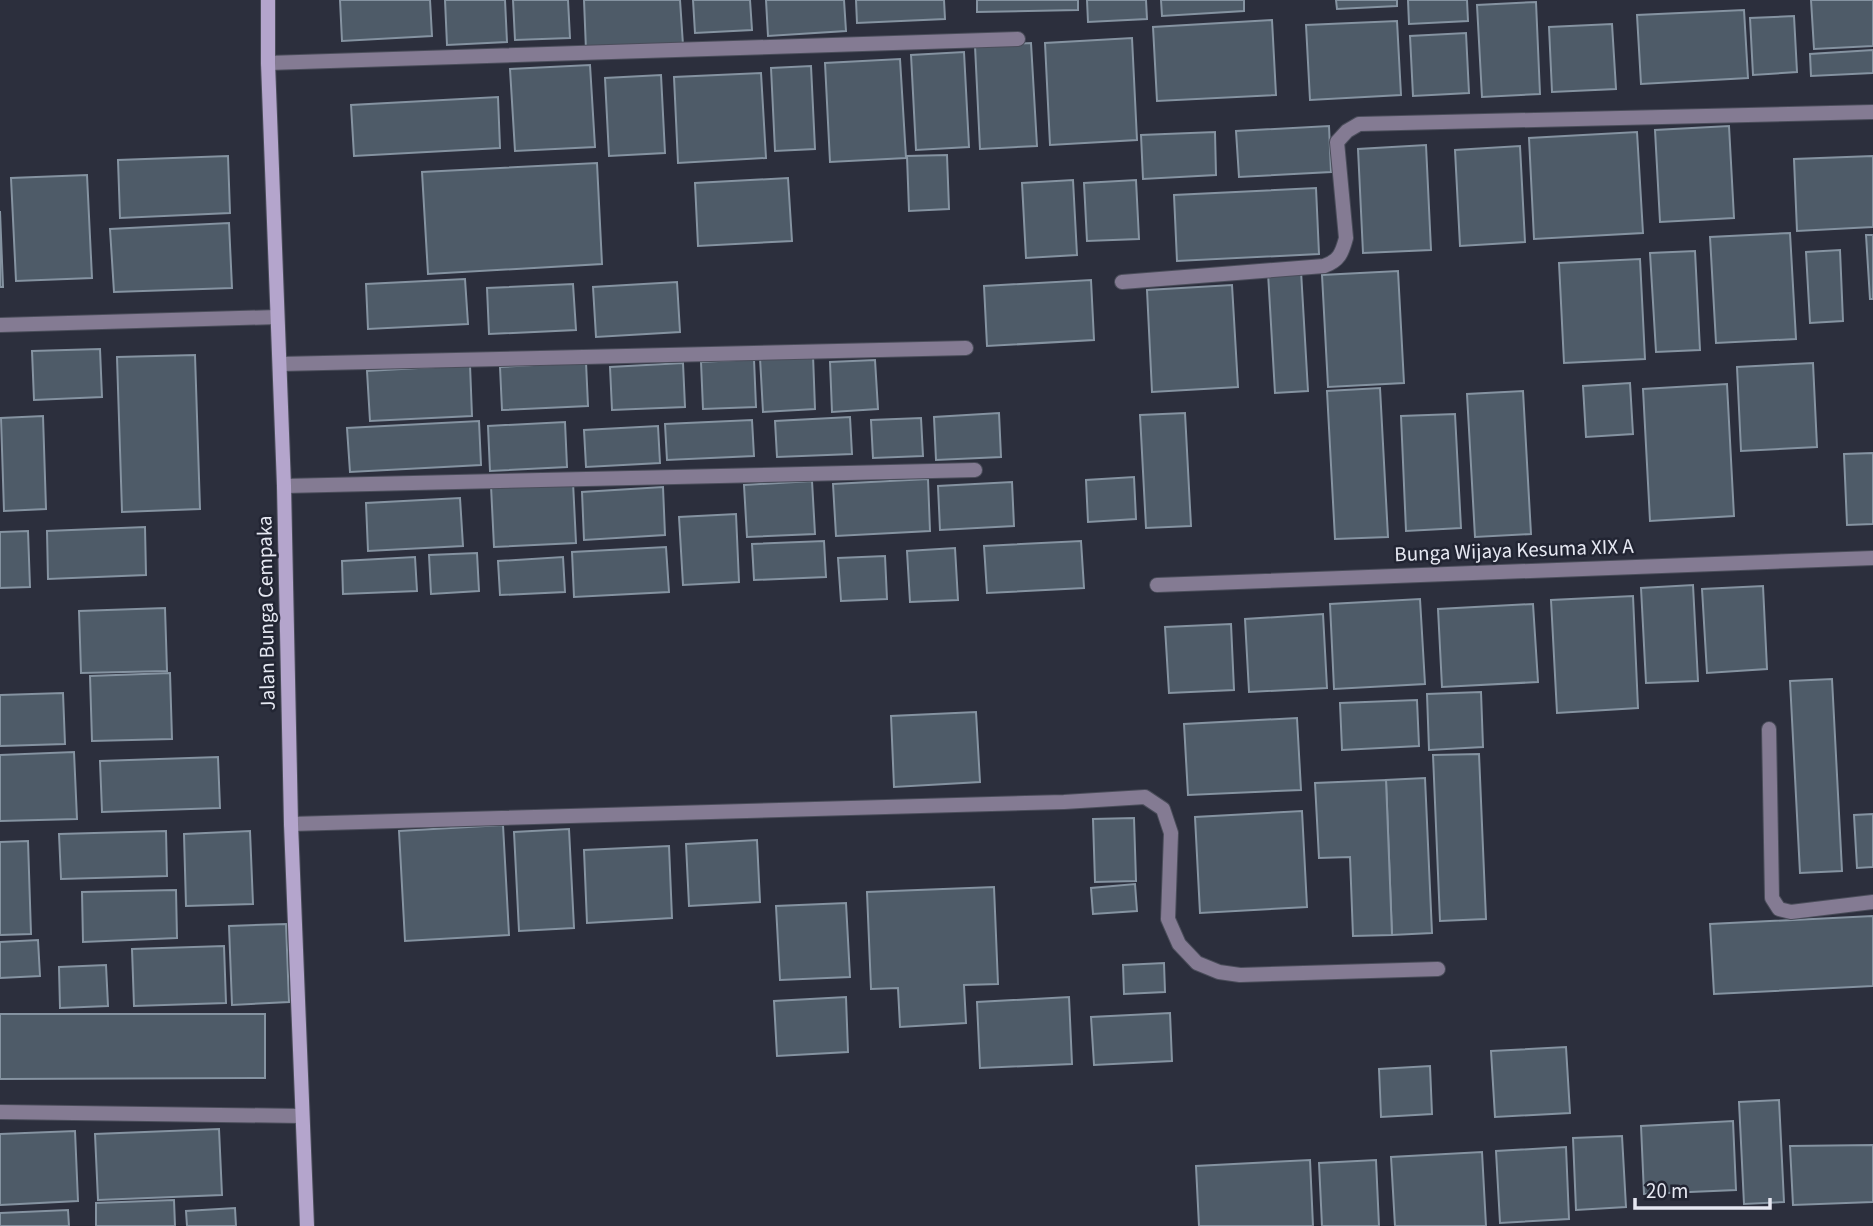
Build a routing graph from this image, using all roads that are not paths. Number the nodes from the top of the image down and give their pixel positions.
1 (268, 0) edge
2 (1018, 39) dead end
3 (268, 63) junction
4 (1873, 112) edge
5 (1122, 282) dead end
6 (277, 317) junction
7 (0, 325) edge
8 (966, 348) dead end
9 (280, 364) junction
10 (975, 470) dead end
11 (284, 486) junction
12 (1873, 558) edge
13 (1157, 585) dead end
14 (1769, 729) dead end
15 (291, 824) junction
16 (1873, 902) edge
17 (1438, 968) dead end
18 (0, 1112) edge
19 (302, 1116) junction
20 (307, 1226) edge

1 - 3 street, Jalan Bunga Cempaka
2 - 3 street
3 - 6 street, Jalan Bunga Cempaka
4 - 5 street
6 - 7 street
6 - 9 street, Jalan Bunga Cempaka
8 - 9 street
9 - 11 street, Jalan Bunga Cempaka
10 - 11 street
11 - 15 street, Jalan Bunga Cempaka
12 - 13 street, Bunga Wijaya Kesuma XIX A
14 - 16 street
15 - 17 street
15 - 19 street, Jalan Bunga Cempaka
18 - 19 street
19 - 20 street, Jalan Bunga Cempaka

